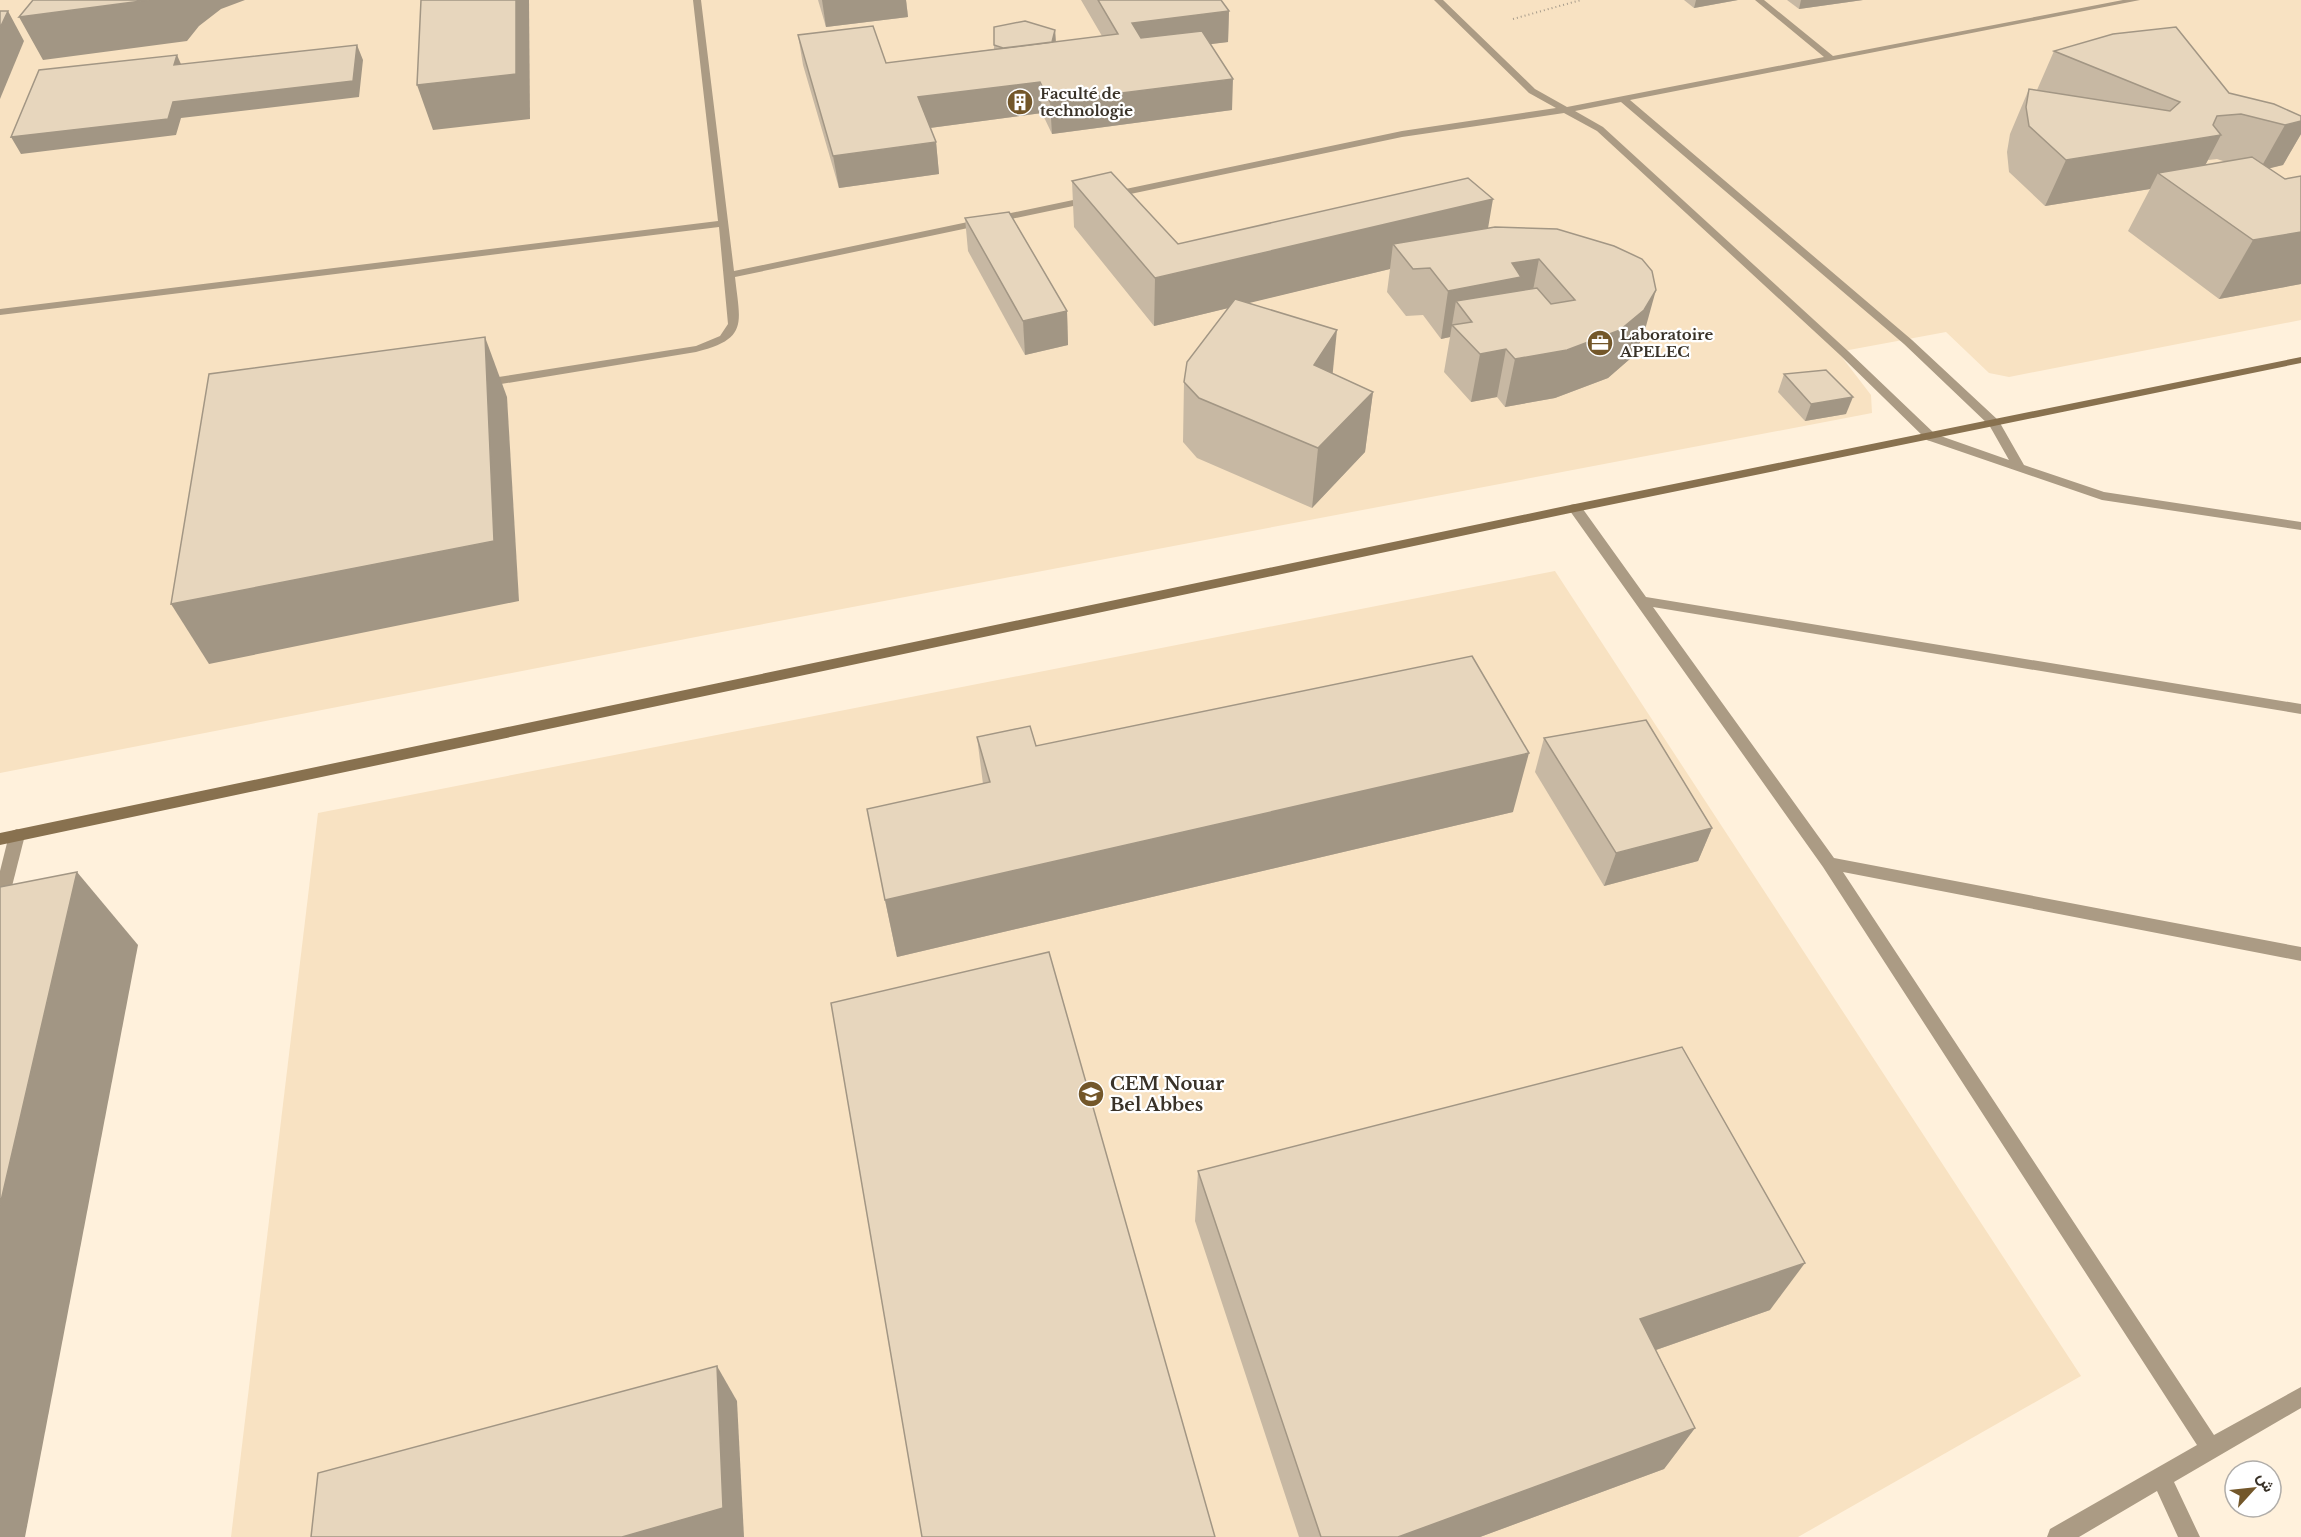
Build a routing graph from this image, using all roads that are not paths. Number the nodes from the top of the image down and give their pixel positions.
1 (697, 0) edge
2 (1438, 0) edge
3 (1759, 0) edge
4 (2136, 0) edge
5 (1831, 59) junction
6 (1623, 99) junction
7 (1565, 110) junction
8 (724, 223) junction
9 (729, 275) junction
10 (0, 312) edge
11 (2301, 360) edge
12 (476, 384) edge
13 (1994, 423) junction
14 (1931, 437) junction
15 (2018, 465) junction
16 (1575, 508) junction
17 (2301, 526) edge
18 (1644, 601) junction
19 (2301, 709) edge
20 (17, 835) junction
21 (0, 839) edge
22 (1829, 863) junction
23 (0, 902) edge
24 (2301, 954) edge
25 (2301, 1396) edge
26 (2210, 1447) junction
27 (2162, 1478) junction
28 (2058, 1537) edge
29 (2189, 1537) edge

1 - 8 street
2 - 7 street
3 - 5 street
4 - 5 street
5 - 6 street
6 - 7 street
6 - 13 street
7 - 9 street
7 - 14 street
8 - 9 street
8 - 10 street
9 - 12 street
11 - 13 street
13 - 14 street
13 - 15 street
14 - 15 street
14 - 16 street
15 - 17 street
16 - 18 street
16 - 20 street
18 - 19 street
18 - 22 street
20 - 21 street
20 - 23 street
22 - 24 street
22 - 26 street
25 - 26 street
26 - 27 street
27 - 28 street
27 - 29 street

